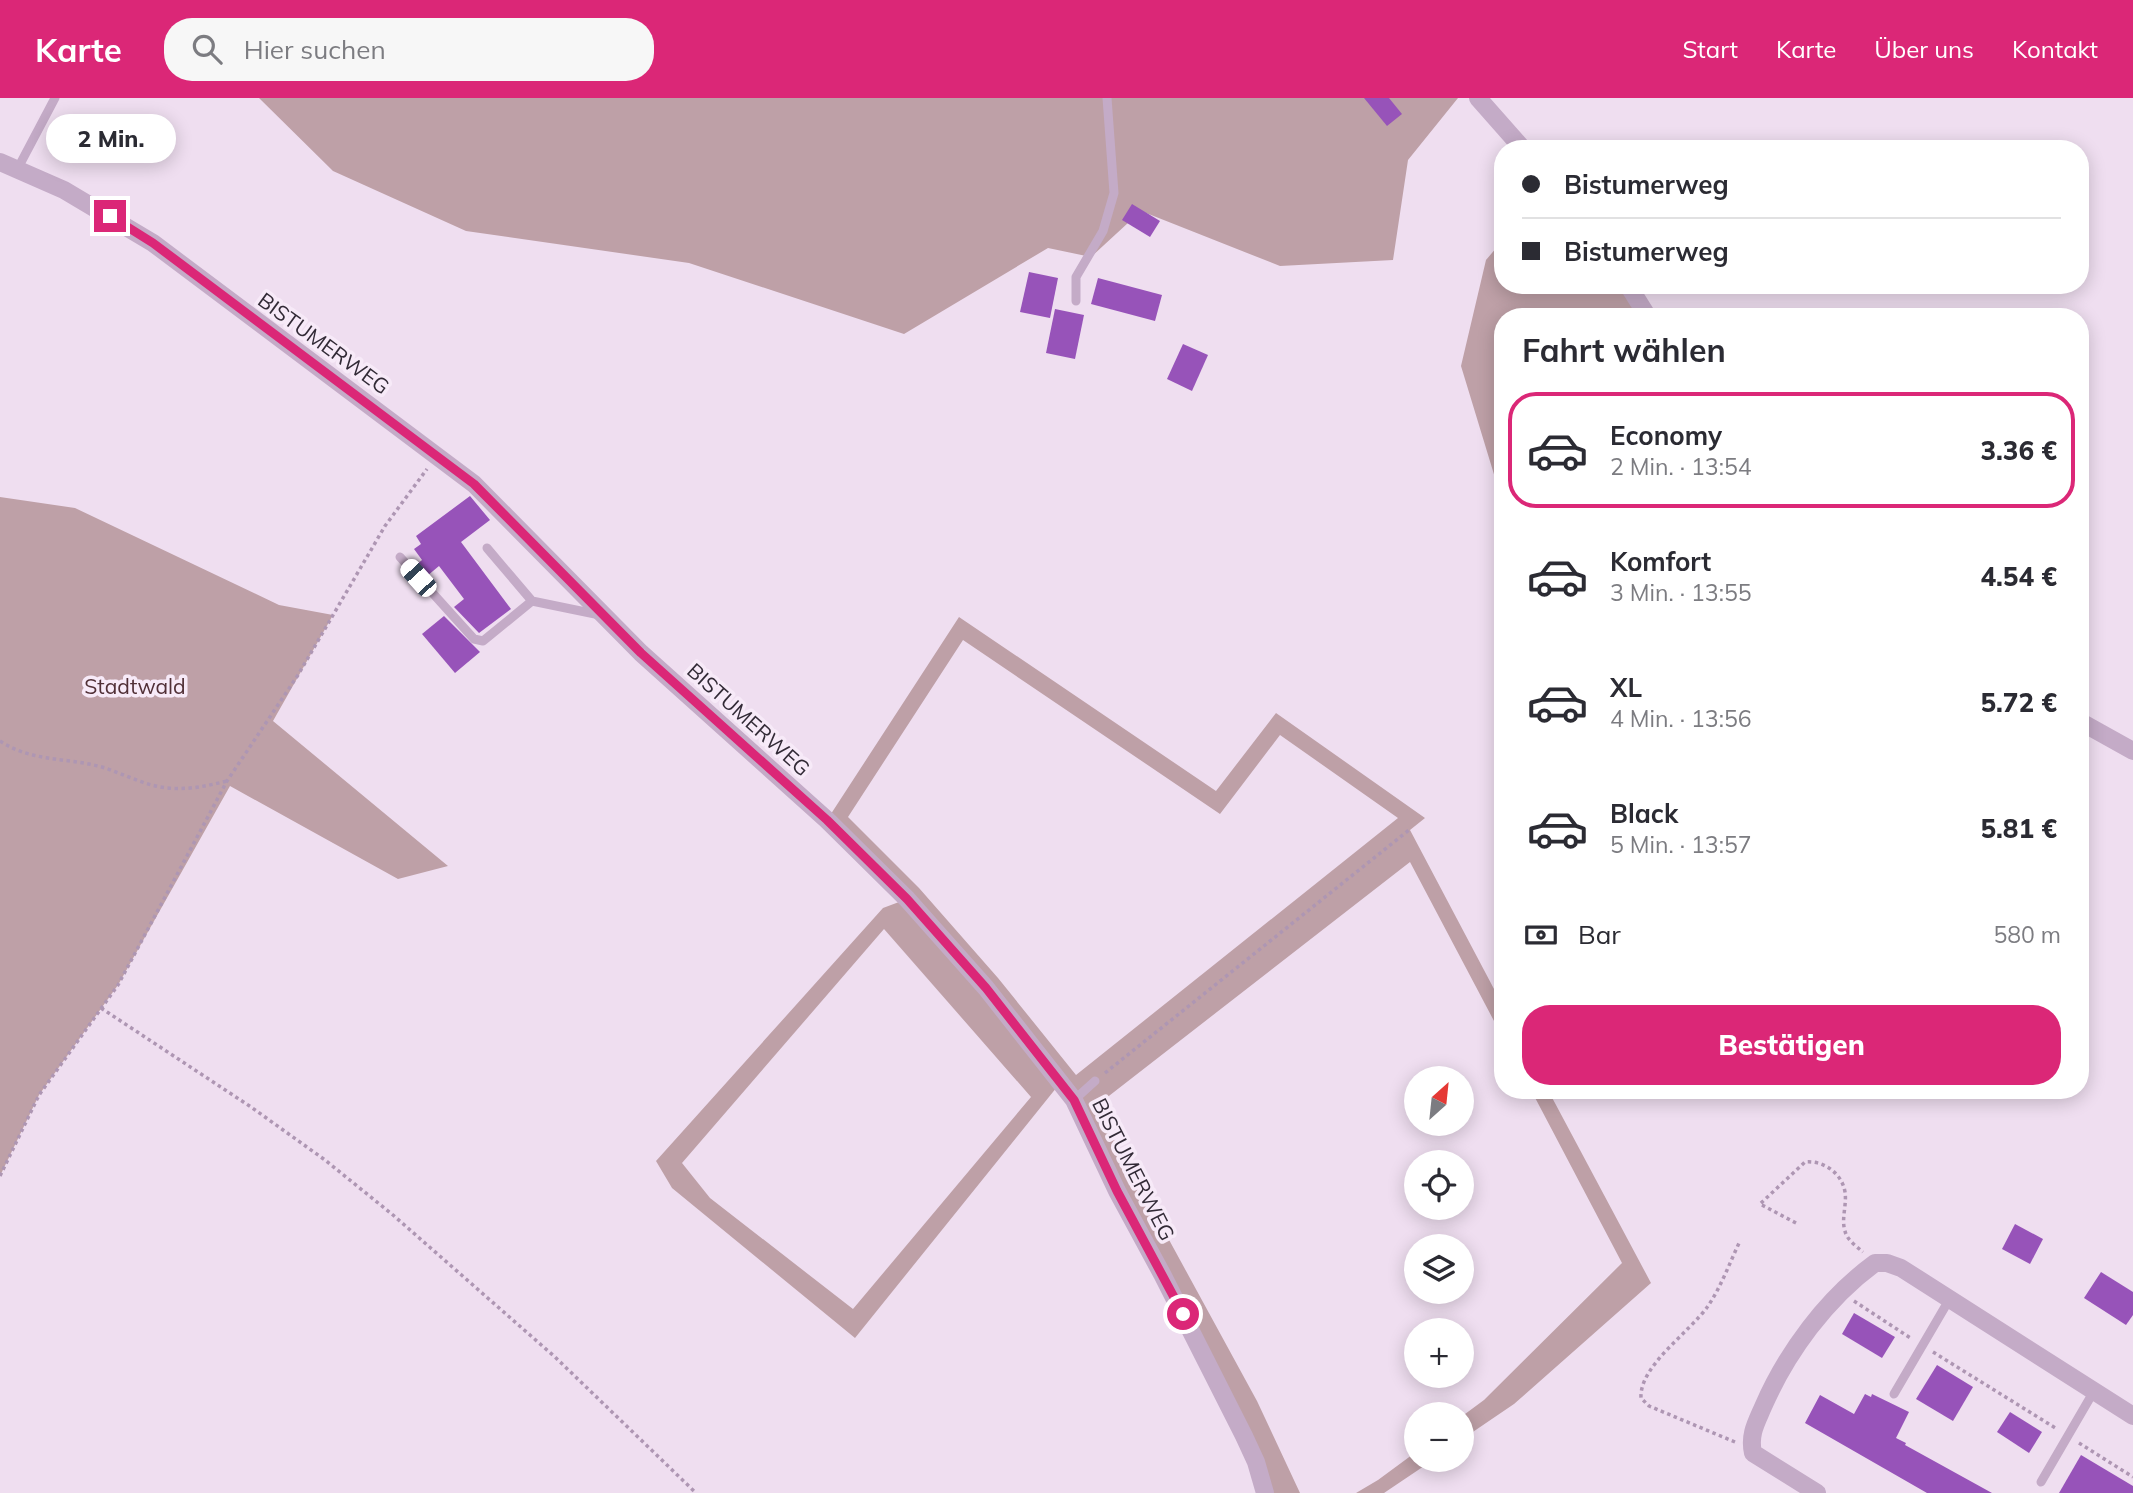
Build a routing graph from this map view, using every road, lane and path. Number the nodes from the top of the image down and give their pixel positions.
1 (55, 98) edge
2 (1107, 98) edge
3 (1478, 98) edge
4 (1515, 140) edge
5 (0, 162) edge
6 (18, 168) junction
7 (1076, 301) dead end
8 (437, 455) junction
9 (487, 548) dead end
10 (400, 557) dead end
11 (532, 601) junction
12 (605, 616) junction
13 (2089, 726) edge
14 (0, 741) edge
15 (2133, 751) edge
16 (227, 781) junction
17 (1409, 830) dead end
18 (101, 1008) junction
19 (1095, 1081) joint
20 (1074, 1100) junction
21 (0, 1176) edge
22 (1796, 1223) dead end
23 (1740, 1241) dead end
24 (1875, 1263) junction
25 (1841, 1293) junction
26 (1949, 1300) junction
27 (1922, 1346) junction
28 (2094, 1391) junction
29 (1894, 1394) dead end
30 (2133, 1416) edge
31 (2068, 1436) junction
32 (1751, 1443) junction
33 (2133, 1477) edge
34 (2041, 1482) dead end
35 (696, 1493) edge
36 (1265, 1493) edge
37 (1817, 1493) edge

1 - 6 lane
2 - 7 lane
3 - 4 street
5 - 6 street, BISTUMERWEG
6 - 8 street, BISTUMERWEG
8 - 12 street, BISTUMERWEG
8 - 16 path
9 - 11 lane
10 - 11 lane
11 - 12 lane
12 - 20 street, BISTUMERWEG
13 - 15 street
14 - 16 path
16 - 18 path
17 - 19 path
18 - 21 path
18 - 35 path
19 - 20 lane
20 - 36 street, BISTUMERWEG
22 - 24 path
23 - 32 path
24 - 25 street
24 - 26 street
25 - 27 path
25 - 32 street
26 - 27 lane
26 - 28 street
27 - 29 lane
27 - 31 path
28 - 30 street
28 - 31 lane
31 - 33 path
31 - 34 lane
32 - 37 street

